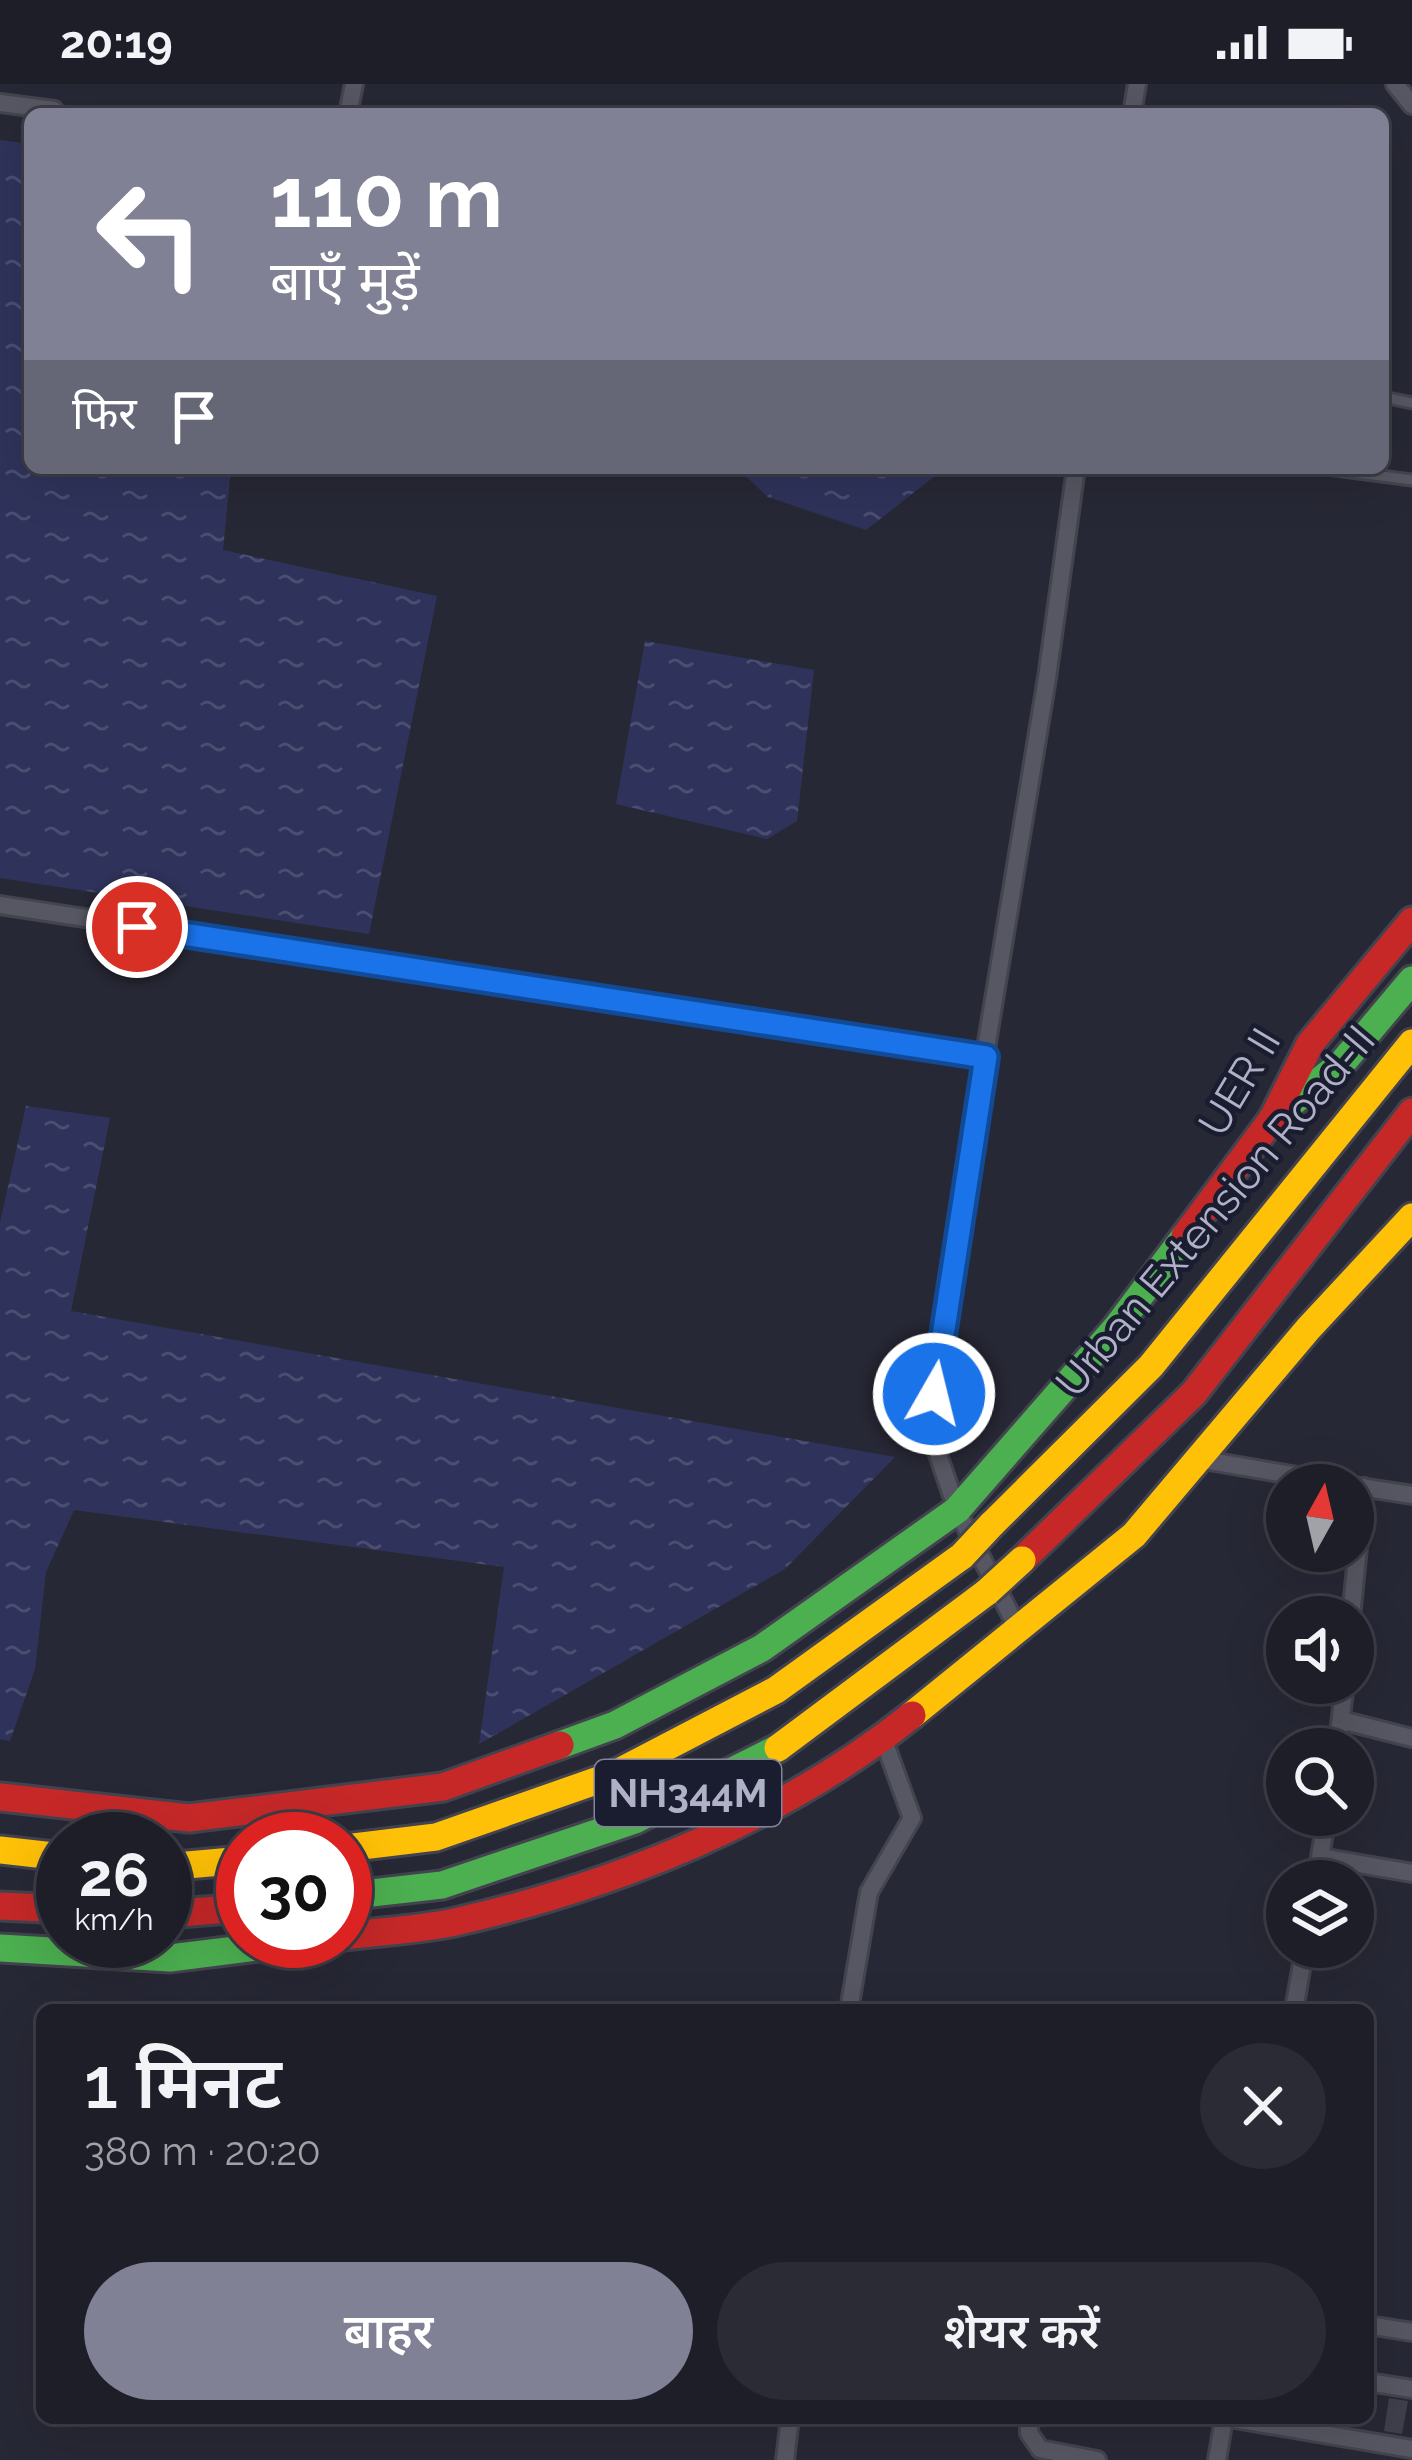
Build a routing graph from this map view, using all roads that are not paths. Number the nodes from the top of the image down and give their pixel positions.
1 (1395, 84) edge
2 (0, 103) edge
3 (1412, 105) edge
4 (39, 108) edge
5 (1075, 474) edge
6 (1366, 474) edge
7 (1412, 480) edge
8 (0, 905) edge
9 (1412, 921) edge
10 (1412, 980) edge
11 (1412, 1043) edge
12 (986, 1057) junction
13 (1412, 1112) edge
14 (1273, 1118) junction
15 (1412, 1217) edge
16 (1198, 1460) junction
17 (1266, 1471) edge
18 (1374, 1489) edge
19 (1412, 1496) edge
20 (957, 1510) junction
21 (976, 1541) junction
22 (991, 1589) junction
23 (1018, 1629) junction
24 (1343, 1704) edge
25 (1341, 1720) junction
26 (1340, 1728) edge
27 (883, 1738) junction
28 (1412, 1738) edge
29 (0, 1797) edge
30 (1324, 1836) edge
31 (372, 1845) edge
32 (0, 1850) edge
33 (36, 1854) edge
34 (1320, 1857) junction
35 (1320, 1860) edge
36 (1412, 1873) edge
37 (372, 1893) edge
38 (0, 1906) edge
39 (36, 1908) edge
40 (372, 1932) edge
41 (0, 1948) edge
42 (216, 1952) edge
43 (1301, 1968) edge
44 (850, 2004) edge
45 (1295, 2004) edge
46 (1374, 2326) edge
47 (1412, 2332) edge
48 (1374, 2383) edge
49 (1412, 2389) edge
50 (789, 2424) edge
51 (1029, 2424) edge
52 (1225, 2424) edge
53 (1262, 2424) edge
54 (1412, 2449) edge
55 (784, 2460) edge
56 (1097, 2460) edge
57 (1217, 2460) edge

1 - 3 street
2 - 4 street
5 - 12 street
6 - 7 lane
8 - 12 street
9 - 14 main road, UER II
10 - 14 main road
11 - 21 main road, Urban Extension Road-II / NH344M
12 - 20 street
13 - 22 main road, Urban Extension Road-II / NH344M, bridge
14 - 20 main road, UER II
15 - 16 main road
16 - 17 street
16 - 23 main road
18 - 19 street
20 - 21 street
20 - 29 main road, UER II
21 - 22 street
21 - 31 main road, Urban Extension Road-II / NH344M
22 - 23 street
22 - 37 main road, Urban Extension Road-II / NH344M
23 - 27 main road
24 - 25 street
25 - 26 street
25 - 28 street
27 - 40 main road
27 - 44 street
30 - 34 street
32 - 33 main road
34 - 35 street
34 - 36 street
38 - 39 main road
41 - 42 main road
43 - 45 street
46 - 47 street
48 - 49 street
50 - 55 street
51 - 56 street
52 - 57 street
53 - 54 street

